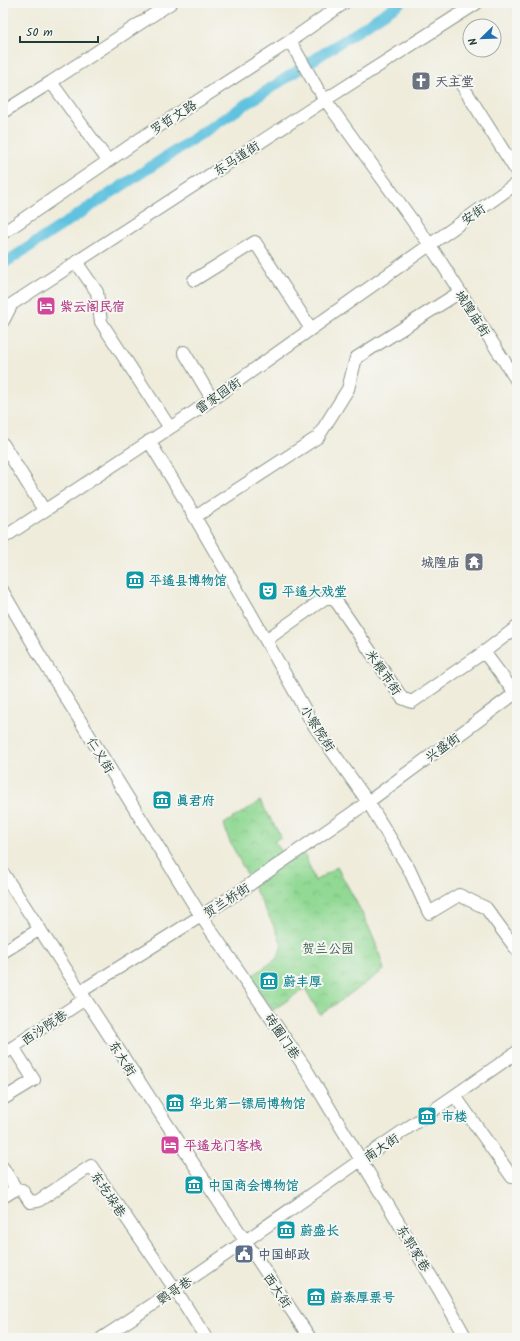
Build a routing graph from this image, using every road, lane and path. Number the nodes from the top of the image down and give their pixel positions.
1 (171, 3) edge
2 (344, 3) edge
3 (477, 3) edge
4 (290, 41) junction
5 (51, 82) junction
6 (460, 82) dead end
7 (321, 94) junction
8 (3, 112) edge
9 (108, 161) junction
10 (517, 172) edge
11 (517, 183) edge
12 (3, 233) edge
13 (430, 245) junction
14 (76, 262) junction
15 (194, 280) dead end
16 (460, 292) junction
17 (3, 321) edge
18 (311, 329) junction
19 (184, 352) dead end
20 (517, 381) edge
21 (212, 399) junction
22 (170, 428) junction
23 (149, 441) junction
24 (3, 444) edge
25 (44, 510) junction
26 (195, 517) junction
27 (3, 538) edge
28 (3, 592) edge
29 (517, 627) edge
30 (266, 640) junction
31 (484, 652) junction
32 (516, 694) edge
33 (368, 802) junction
34 (3, 873) edge
35 (201, 916) junction
36 (40, 929) junction
37 (517, 950) edge
38 (3, 952) edge
39 (83, 995) junction
40 (13, 1047) junction
41 (517, 1052) edge
42 (3, 1054) edge
43 (455, 1096) junction
44 (3, 1098) edge
45 (361, 1160) junction
46 (3, 1168) edge
47 (517, 1173) edge
48 (16, 1189) junction
49 (3, 1197) edge
50 (245, 1242) junction
51 (175, 1289) junction
52 (102, 1338) edge
53 (206, 1338) edge
54 (310, 1338) edge
55 (466, 1338) edge

1 - 5 street
2 - 4 street, 罗哲文路
3 - 7 street, 东马道街
4 - 7 street, 城隍庙街
4 - 9 street, 罗哲文路
5 - 8 street
5 - 9 street
6 - 10 street
7 - 13 street, 城隍庙街
7 - 14 street, 东马道街
9 - 12 street, 罗哲文路
11 - 13 street, 安街
13 - 16 street, 城隍庙街
13 - 18 street, 雷家园街
14 - 17 street, 东马道街
14 - 22 street
15 - 18 street
16 - 20 street, 城隍庙街
16 - 26 street
18 - 21 street, 雷家园街
19 - 21 street
21 - 22 street, 雷家园街
22 - 23 street, 雷家园街
23 - 25 street, 雷家园街
23 - 26 street, 小察院街
24 - 25 street
25 - 27 street, 雷家园街
26 - 30 street, 小察院街
28 - 35 street, 仁义街
29 - 31 street, 米粮市街
30 - 31 street, 米粮市街
30 - 33 street, 小察院街
31 - 32 street
32 - 33 street, 兴盛街
33 - 35 street, 贺兰桥街
33 - 37 street, 小察院街
34 - 36 street, 东大街
35 - 39 street, 贺兰桥街
35 - 45 street, 砖圈门巷
36 - 38 street
36 - 39 street, 东大街
39 - 40 street, 西沙院巷
39 - 50 street, 东大街
40 - 42 street, 西沙院巷
40 - 44 street
41 - 43 street, 南大街
43 - 45 street, 南大街
43 - 47 street
45 - 50 street, 南大街
45 - 55 street, 东郭家巷
46 - 48 street
48 - 49 street
48 - 51 street, 东圪垛巷
50 - 51 street, 鹦哥巷
50 - 54 street, 西大街
51 - 52 street, 鹦哥巷
51 - 53 street

